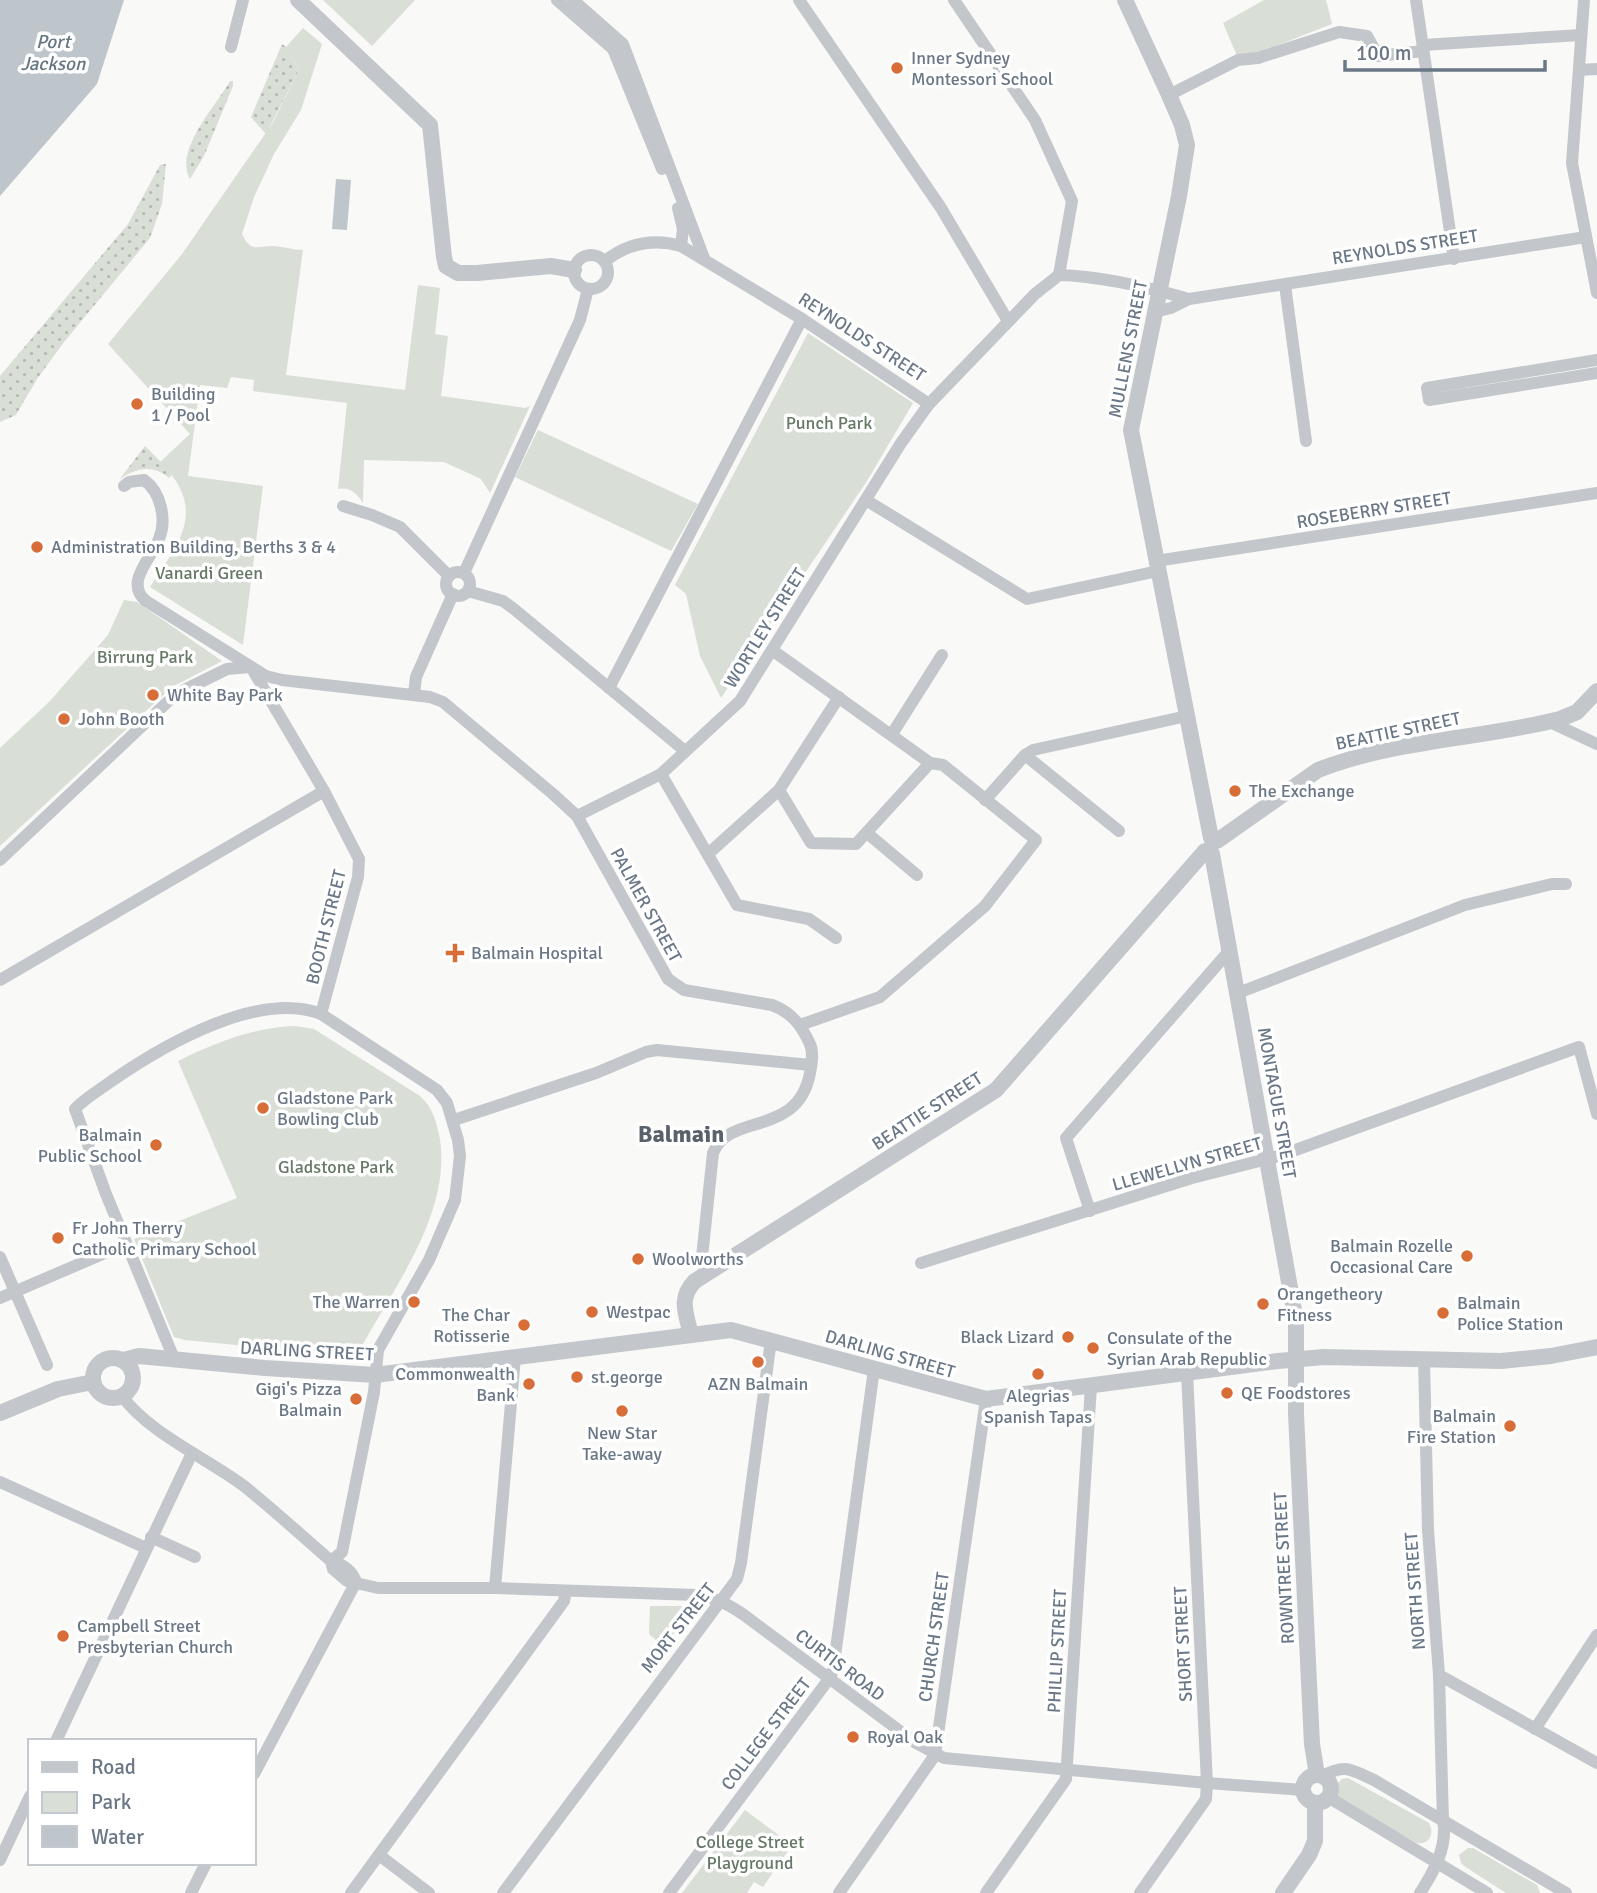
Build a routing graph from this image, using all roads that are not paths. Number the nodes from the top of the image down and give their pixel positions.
1 (243, 0) edge
2 (298, 0) edge
3 (557, 0) edge
4 (573, 0) edge
5 (799, 0) edge
6 (954, 0) edge
7 (1126, 0) edge
8 (1416, 0) edge
9 (1584, 0) edge
10 (1581, 35) junction
11 (618, 46) junction
12 (231, 47) dead end
13 (1423, 48) junction
14 (1597, 69) edge
15 (1578, 70) junction
16 (1170, 95) junction
17 (1586, 237) junction
18 (681, 246) junction
19 (1593, 257) edge
20 (704, 258) junction
21 (1454, 259) junction
22 (605, 261) junction
23 (574, 270) junction
24 (1059, 275) junction
25 (1285, 285) junction
26 (588, 289) junction
27 (1159, 290) junction
28 (1597, 293) edge
29 (1189, 299) junction
30 (1154, 312) junction
31 (802, 320) junction
32 (1009, 321) junction
33 (1597, 360) edge
34 (1597, 373) edge
35 (1515, 380) junction
36 (929, 404) junction
37 (1306, 442) dead end
38 (124, 486) dead end
39 (1597, 493) edge
40 (866, 500) junction
41 (343, 506) dead end
42 (1157, 566) junction
43 (464, 573) junction
44 (449, 576) junction
45 (468, 591) junction
46 (453, 594) junction
47 (772, 650) junction
48 (942, 655) dead end
49 (251, 667) junction
50 (609, 688) junction
51 (1597, 691) edge
52 (414, 694) junction
53 (839, 697) junction
54 (1186, 716) junction
55 (1550, 722) junction
56 (892, 734) junction
57 (1597, 744) edge
58 (685, 751) junction
59 (1025, 755) junction
60 (930, 763) junction
61 (661, 774) junction
62 (779, 790) junction
63 (324, 791) junction
64 (985, 800) junction
65 (577, 817) junction
66 (1119, 831) dead end
67 (867, 833) junction
68 (1211, 846) junction
69 (708, 854) junction
70 (0, 860) edge
71 (917, 875) dead end
72 (1566, 884) dead end
73 (836, 938) dead end
74 (1230, 950) junction
75 (0, 980) edge
76 (1238, 993) junction
77 (321, 1014) junction
78 (800, 1026) junction
79 (811, 1065) junction
80 (1596, 1108) edge
81 (454, 1121) junction
82 (1267, 1159) junction
83 (1090, 1211) junction
84 (126, 1244) junction
85 (0, 1257) edge
86 (921, 1263) dead end
87 (705, 1274) junction
88 (15, 1291) junction
89 (0, 1298) edge
90 (691, 1335) junction
91 (771, 1340) junction
92 (1597, 1347) edge
93 (514, 1357) junction
94 (1296, 1359) junction
95 (1424, 1359) junction
96 (122, 1360) junction
97 (175, 1361) junction
98 (47, 1365) dead end
99 (874, 1369) junction
100 (1187, 1373) junction
101 (375, 1375) junction
102 (134, 1376) junction
103 (93, 1382) junction
104 (1091, 1386) junction
105 (122, 1396) junction
106 (986, 1399) junction
107 (0, 1413) edge
108 (192, 1453) junction
109 (0, 1482) edge
110 (149, 1543) junction
111 (195, 1557) dead end
112 (331, 1561) junction
113 (356, 1582) junction
114 (495, 1588) junction
115 (566, 1591) junction
116 (721, 1600) junction
117 (1597, 1635) edge
118 (1439, 1675) junction
119 (829, 1679) junction
120 (1535, 1729) junction
121 (57, 1739) edge
122 (935, 1755) junction
123 (1597, 1763) edge
124 (1068, 1769) junction
125 (256, 1770) edge
126 (1319, 1776) junction
127 (1207, 1783) junction
128 (1303, 1790) junction
129 (28, 1800) edge
130 (1322, 1800) junction
131 (1443, 1821) junction
132 (379, 1855) junction
133 (0, 1860) edge
134 (1436, 1863) junction
135 (205, 1865) edge
136 (1560, 1891) edge
137 (191, 1893) edge
138 (351, 1893) edge
139 (429, 1893) edge
140 (503, 1893) edge
141 (669, 1893) edge
142 (839, 1893) edge
143 (986, 1893) edge
144 (1140, 1893) edge
145 (1283, 1893) edge
146 (1420, 1893) edge
147 (1487, 1893) edge

1 - 12 street
2 - 23 street
3 - 11 street
4 - 11 street
5 - 32 street
6 - 24 street
7 - 16 street, MULLENS STREET
8 - 13 street
9 - 10 street
10 - 13 street
10 - 15 street
11 - 18 street
11 - 20 street
13 - 16 street
13 - 21 street
14 - 15 street
15 - 17 street
16 - 27 street, MULLENS STREET
17 - 19 street
17 - 21 street, REYNOLDS STREET
18 - 20 street, REYNOLDS STREET
18 - 22 street, REYNOLDS STREET
19 - 28 street
20 - 31 street, REYNOLDS STREET
21 - 25 street, REYNOLDS STREET
22 - 23 street
22 - 26 street
23 - 26 street
24 - 27 street, REYNOLDS STREET
24 - 32 street, REYNOLDS STREET
25 - 29 street, REYNOLDS STREET
25 - 37 street
26 - 43 street
27 - 29 street, REYNOLDS STREET
27 - 30 street, MULLENS STREET
29 - 30 street, REYNOLDS STREET
30 - 42 street, MULLENS STREET
31 - 36 street, REYNOLDS STREET
31 - 50 street
32 - 36 street, REYNOLDS STREET
33 - 35 street
34 - 35 street
35 - 35 street
36 - 40 street, WORTLEY STREET
38 - 49 street, BOOTH STREET
39 - 42 street, ROSEBERRY STREET
40 - 42 street, ROSEBERRY STREET
40 - 47 street, WORTLEY STREET
41 - 44 street
42 - 54 street, MULLENS STREET
43 - 44 street
43 - 45 street
44 - 46 street
45 - 46 street
45 - 50 street
46 - 52 street
47 - 53 street
47 - 58 street, WORTLEY STREET
48 - 56 street
49 - 52 street, PALMER STREET
49 - 63 street, BOOTH STREET
49 - 70 street
50 - 58 street
51 - 55 street, BEATTIE STREET
52 - 65 street, PALMER STREET
53 - 56 street
53 - 62 street
54 - 59 street
54 - 68 street, MULLENS STREET
55 - 57 street
55 - 68 street, BEATTIE STREET
56 - 60 street
58 - 61 street, WORTLEY STREET
59 - 64 street
59 - 66 street
60 - 64 street
60 - 67 street
61 - 65 street, WORTLEY STREET
61 - 69 street
62 - 67 street
62 - 69 street
63 - 75 street
63 - 77 street, BOOTH STREET
64 - 78 street
65 - 78 street, PALMER STREET
67 - 71 street
68 - 74 street, MONTAGUE STREET
68 - 87 street, BEATTIE STREET
69 - 73 street
72 - 76 street
74 - 76 street, MONTAGUE STREET
74 - 83 street
76 - 82 street, MONTAGUE STREET
77 - 81 street
77 - 84 street
78 - 79 street
79 - 81 street
79 - 87 street
80 - 82 street, LLEWELLYN STREET
81 - 101 street
82 - 83 street, LLEWELLYN STREET
82 - 94 street, MONTAGUE STREET
83 - 86 street, LLEWELLYN STREET
84 - 88 street
84 - 97 street
85 - 88 street
87 - 90 street, BEATTIE STREET
88 - 89 street
88 - 98 street
90 - 91 street, DARLING STREET
90 - 93 street, DARLING STREET
91 - 99 street, DARLING STREET
91 - 116 street, MORT STREET
92 - 95 street, DARLING STREET
93 - 101 street, DARLING STREET
93 - 114 street
94 - 95 street, DARLING STREET
94 - 100 street, DARLING STREET
94 - 126 street, ROWNTREE STREET
95 - 118 street, NORTH STREET
96 - 97 street, DARLING STREET
96 - 102 street
96 - 103 street
97 - 101 street, DARLING STREET
97 - 102 street, DARLING STREET
99 - 106 street, DARLING STREET
99 - 119 street, COLLEGE STREET
100 - 104 street, DARLING STREET
100 - 127 street, SHORT STREET
101 - 112 street
102 - 105 street
103 - 105 street
103 - 107 street
104 - 106 street, DARLING STREET
104 - 124 street, PHILLIP STREET
105 - 108 street, CURTIS ROAD
106 - 122 street, CHURCH STREET
108 - 110 street
108 - 112 street, CURTIS ROAD
109 - 110 street
110 - 111 street
110 - 121 street
112 - 113 street, CURTIS ROAD
113 - 114 street, CURTIS ROAD
113 - 125 street
114 - 115 street, CURTIS ROAD
115 - 116 street, CURTIS ROAD
115 - 132 street
116 - 119 street, CURTIS ROAD
116 - 140 street, MORT STREET
117 - 120 street
118 - 120 street
118 - 131 street, NORTH STREET
119 - 122 street, CURTIS ROAD
119 - 141 street, COLLEGE STREET
120 - 123 street
122 - 124 street, CURTIS ROAD
122 - 142 street, CHURCH STREET
124 - 127 street, CURTIS ROAD
124 - 143 street, PHILLIP STREET
126 - 128 street
126 - 130 street
126 - 131 street
127 - 128 street, CURTIS ROAD
127 - 144 street, SHORT STREET
128 - 130 street
129 - 133 street
130 - 134 street
130 - 145 street
131 - 134 street, NORTH STREET
131 - 136 street
132 - 138 street
132 - 139 street
134 - 146 street, NORTH STREET
134 - 147 street
135 - 137 street

